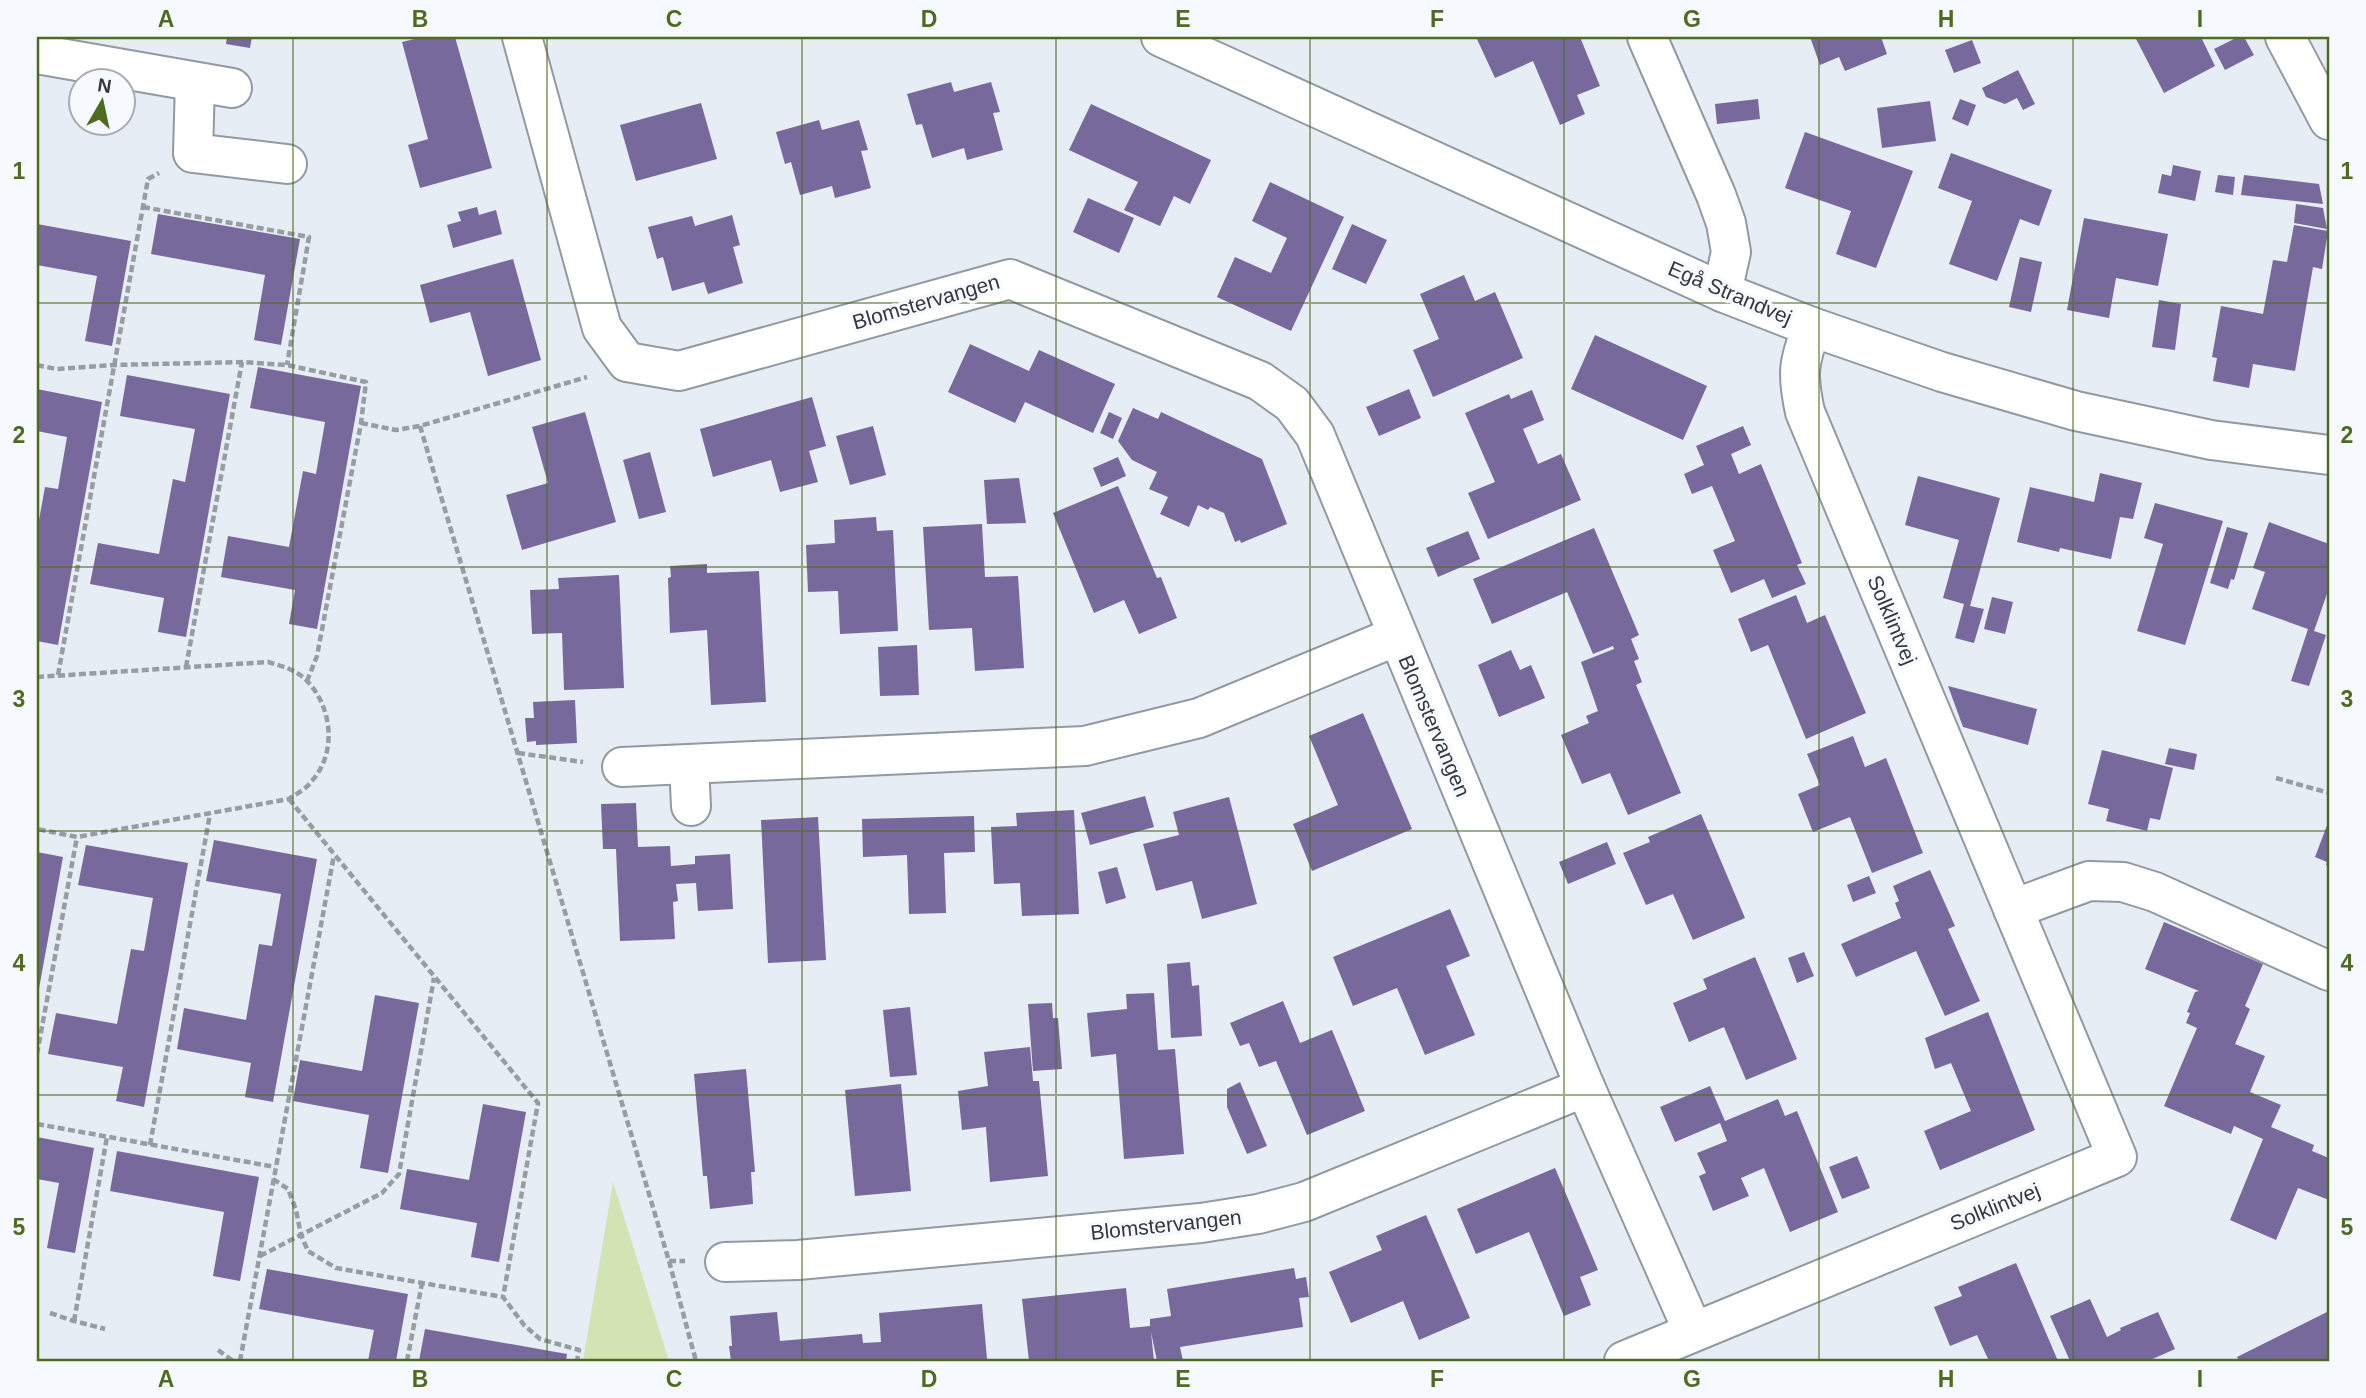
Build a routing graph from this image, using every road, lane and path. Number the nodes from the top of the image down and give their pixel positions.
1 (522, 37) edge
2 (1161, 37) edge
3 (1647, 37) edge
4 (2286, 37) edge
5 (37, 54) edge
6 (195, 82) junction
7 (232, 88) dead end
8 (2329, 120) edge
9 (193, 153) junction
10 (287, 164) dead end
11 (143, 207) junction
12 (1722, 292) junction
13 (1812, 327) junction
14 (242, 362) junction
15 (627, 362) junction
16 (37, 365) edge
17 (114, 365) junction
18 (286, 365) junction
19 (361, 423) junction
20 (420, 426) junction
21 (2329, 455) edge
22 (1396, 636) junction
23 (186, 667) junction
24 (58, 675) junction
25 (37, 677) edge
26 (307, 681) junction
27 (518, 753) junction
28 (689, 764) junction
29 (622, 767) joint
30 (2276, 778) dead end
31 (2329, 793) edge
32 (289, 799) junction
33 (691, 806) dead end
34 (210, 814) junction
35 (37, 829) edge
36 (77, 836) junction
37 (334, 855) junction
38 (2013, 909) junction
39 (2329, 971) edge
40 (434, 977) junction
41 (37, 1054) edge
42 (1584, 1087) junction
43 (37, 1124) edge
44 (107, 1137) junction
45 (150, 1145) junction
46 (275, 1167) junction
47 (273, 1179) junction
48 (301, 1235) junction
49 (259, 1257) junction
50 (725, 1262) dead end
51 (422, 1283) junction
52 (503, 1297) junction
53 (50, 1313) dead end
54 (74, 1321) junction
55 (105, 1329) dead end
56 (1693, 1331) junction
57 (218, 1350) dead end
58 (233, 1361) edge
59 (240, 1361) edge
60 (408, 1361) edge
61 (577, 1361) edge
62 (696, 1361) edge
63 (1624, 1361) edge

1 - 15 street
2 - 12 street, Egå Strandvej
3 - 12 street
4 - 8 street
5 - 6 street
6 - 7 street
6 - 9 street
9 - 10 street
9 - 11 path
11 - 17 path
11 - 18 path
12 - 13 street, Egå Strandvej
13 - 21 street, Egå Strandvej
13 - 38 street, Solklintvej
14 - 17 path
14 - 18 path
14 - 23 path
15 - 20 path
15 - 22 street, Blomstervangen
16 - 17 path
17 - 24 path
18 - 19 path
19 - 20 path
19 - 26 path
20 - 27 path
22 - 28 street, Blomstervangen
22 - 42 street, Blomstervangen
23 - 24 path
23 - 26 path
24 - 25 path
26 - 32 path
27 - 29 path
27 - 62 path
28 - 29 street, Blomstervangen
28 - 33 street
30 - 31 path
32 - 34 path
32 - 37 path
34 - 36 path
34 - 45 path
35 - 36 path
36 - 41 path
37 - 40 path
37 - 46 path
38 - 39 street
38 - 56 street, Solklintvej
40 - 48 path
40 - 52 path
42 - 50 street, Blomstervangen
42 - 56 street, Blomstervangen
43 - 44 path
44 - 45 path
44 - 54 path
45 - 46 path
46 - 47 path
47 - 48 path
47 - 49 path
48 - 49 path
48 - 51 path
49 - 59 path
51 - 52 path
51 - 60 path
52 - 61 path
53 - 54 path
54 - 55 path
56 - 63 street, Solklintvej
57 - 58 path

